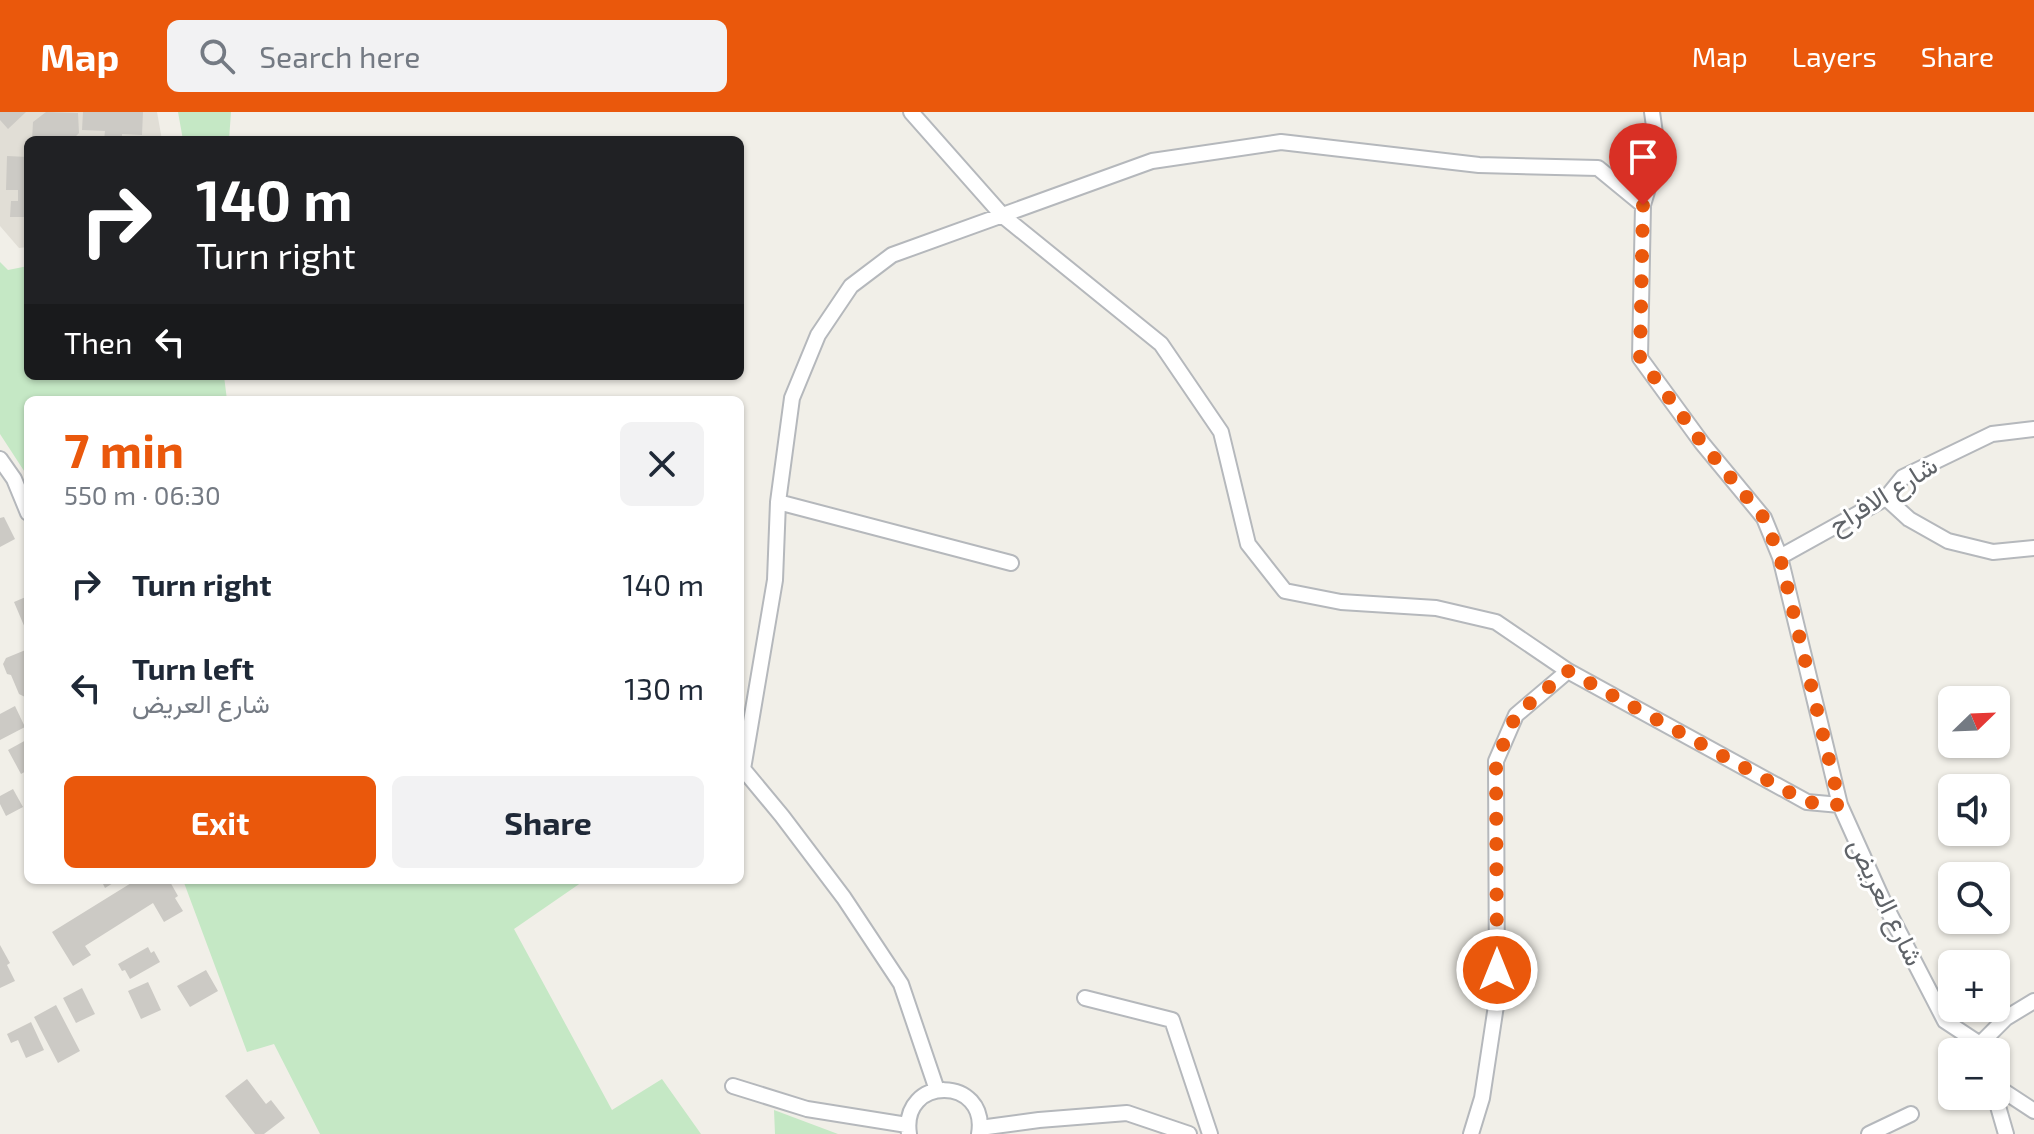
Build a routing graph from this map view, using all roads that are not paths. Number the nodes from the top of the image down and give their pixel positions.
1 (911, 112) edge
2 (1652, 112) edge
3 (1643, 205) junction
4 (1003, 216) junction
5 (2034, 429) edge
6 (0, 459) edge
7 (1886, 498) junction
8 (778, 502) junction
9 (24, 503) edge
10 (2034, 548) edge
11 (1780, 557) junction
12 (1011, 563) dead end
13 (1568, 671) junction
14 (744, 763) edge
15 (744, 770) edge
16 (1840, 805) junction
17 (1085, 998) dead end
18 (2034, 1001) edge
19 (1968, 1038) edge
20 (1989, 1038) edge
21 (733, 1086) dead end
22 (937, 1090) junction
23 (2010, 1095) edge
24 (1999, 1110) edge
25 (2034, 1111) edge
26 (1911, 1114) dead end
27 (908, 1130) edge
28 (980, 1131) edge
29 (1189, 1134) edge
30 (1210, 1134) edge
31 (1471, 1134) edge
32 (1869, 1134) edge
33 (2006, 1134) edge

1 - 4 street
2 - 3 street, شارع العريض
3 - 4 street
3 - 11 street, شارع العريض
4 - 8 street
4 - 13 street
5 - 7 street, شارع الافراح
6 - 9 street
7 - 10 street
7 - 11 street, شارع الافراح
8 - 12 street
8 - 14 street
11 - 16 street, شارع العريض
13 - 16 street
13 - 31 street
15 - 22 street
16 - 19 street, شارع العريض
17 - 30 street
18 - 20 street
21 - 27 street
22 - 27 street
22 - 28 street
23 - 25 street
24 - 33 street
26 - 32 street
28 - 29 street

